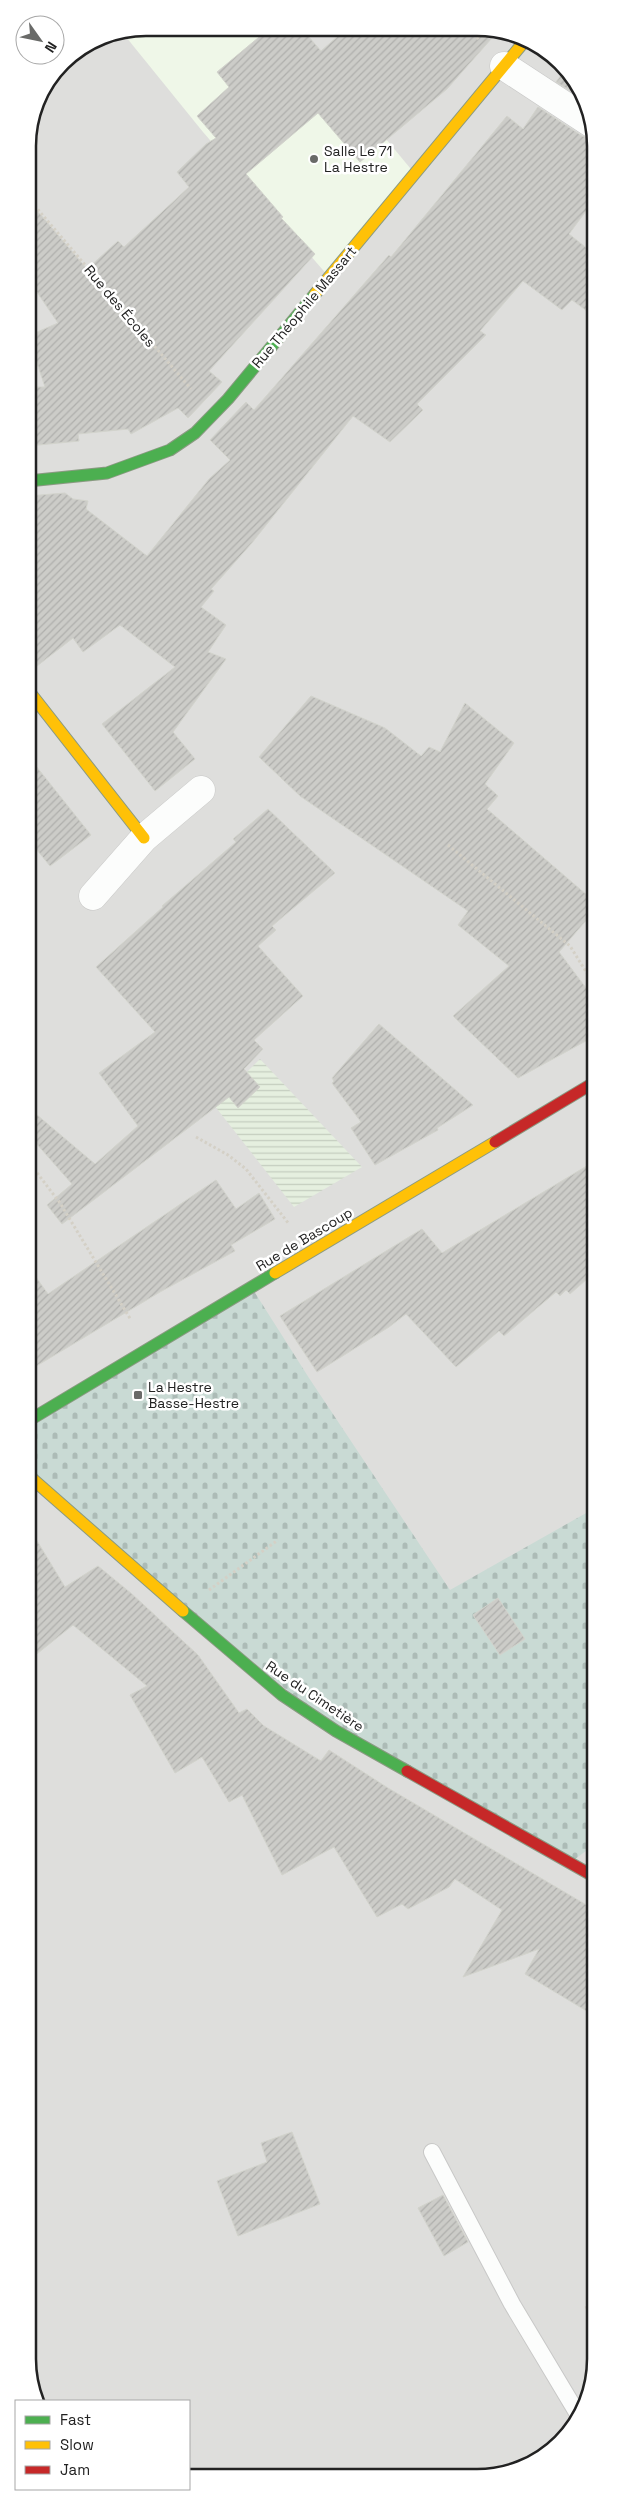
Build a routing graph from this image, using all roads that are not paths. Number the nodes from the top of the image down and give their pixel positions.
1 (521, 46) edge
2 (504, 66) junction
3 (583, 118) edge
4 (36, 480) edge
5 (36, 700) edge
6 (201, 790) dead end
7 (144, 838) junction
8 (92, 896) dead end
9 (587, 1087) edge
10 (36, 1416) edge
11 (36, 1482) edge
12 (587, 1872) edge
13 (432, 2152) dead end
14 (574, 2408) edge

1 - 2 street, Rue Théophile Massart
2 - 3 street
2 - 4 street, Rue Théophile Massart
5 - 7 street
6 - 7 street
7 - 8 street
9 - 10 street, Rue de Bascoup
11 - 12 street, Rue du Cimetière
13 - 14 lane

